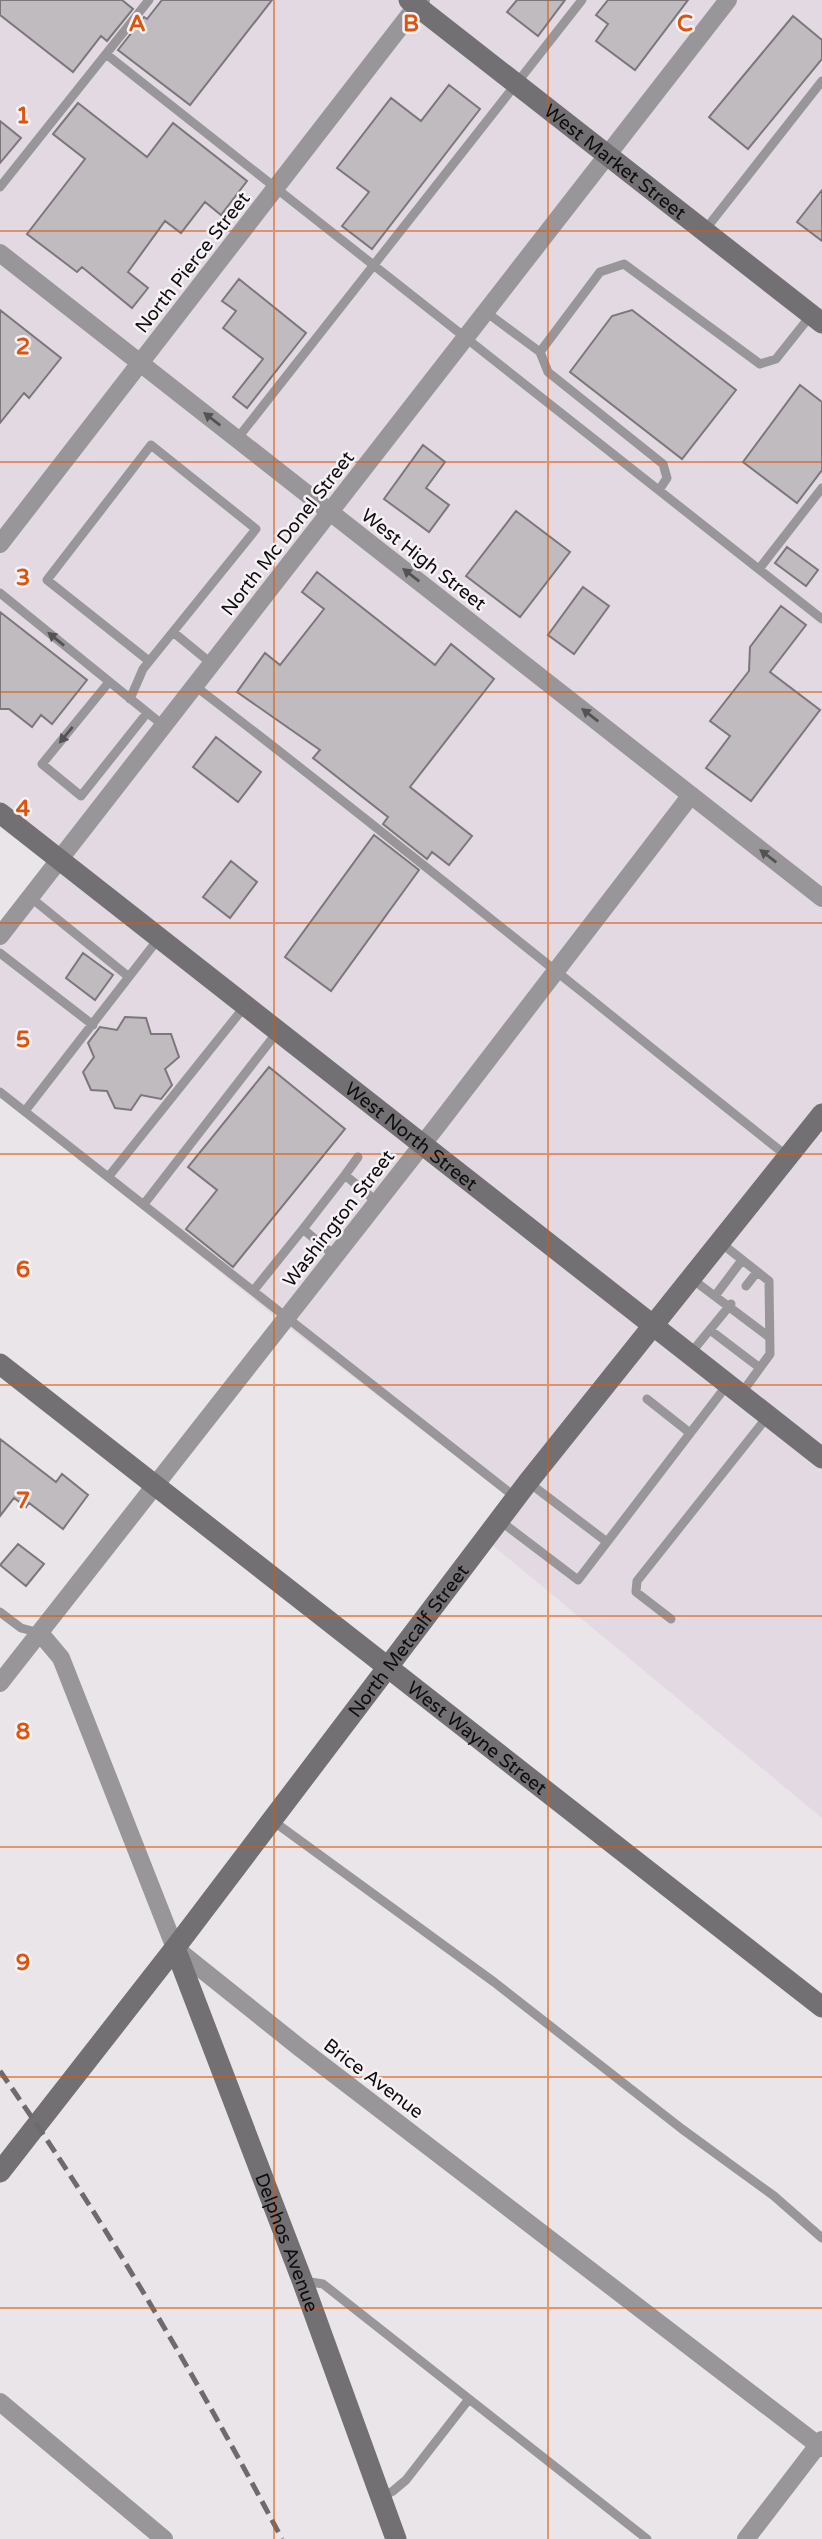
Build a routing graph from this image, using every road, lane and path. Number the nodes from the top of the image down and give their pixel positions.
1 (149, 0) edge
2 (582, 0) edge
3 (728, 0) edge
4 (416, 2) edge
5 (106, 54) junction
6 (822, 81) edge
7 (515, 84) junction
8 (608, 156) junction
9 (0, 187) edge
10 (275, 188) junction
11 (704, 231) junction
12 (0, 253) edge
13 (373, 265) junction
14 (486, 312) junction
15 (817, 319) edge
16 (466, 338) junction
17 (540, 352) junction
18 (140, 363) junction
19 (237, 439) junction
20 (822, 488) edge
21 (659, 490) junction
22 (330, 512) junction
23 (0, 544) edge
24 (759, 569) junction
25 (0, 593) edge
26 (822, 619) edge
27 (173, 632) junction
28 (149, 661) junction
29 (212, 664) junction
30 (109, 682) junction
31 (195, 686) junction
32 (130, 699) junction
33 (147, 713) junction
34 (164, 726) junction
35 (691, 794) junction
36 (0, 813) edge
37 (59, 860) junction
38 (30, 897) junction
39 (822, 898) edge
40 (0, 936) edge
41 (159, 938) junction
42 (0, 953) edge
43 (556, 973) junction
44 (129, 976) junction
45 (245, 1006) junction
46 (93, 1025) junction
47 (278, 1031) junction
48 (0, 1092) edge
49 (25, 1111) junction
50 (822, 1114) edge
51 (423, 1144) junction
52 (358, 1157) dead end
53 (788, 1157) junction
54 (345, 1175) junction
55 (109, 1176) junction
56 (377, 1202) junction
57 (144, 1204) junction
58 (303, 1229) junction
59 (719, 1241) junction
60 (335, 1256) junction
61 (742, 1260) junction
62 (757, 1272) junction
63 (690, 1278) junction
64 (746, 1286) dead end
65 (254, 1290) junction
66 (715, 1296) junction
67 (731, 1304) junction
68 (288, 1317) junction
69 (652, 1325) junction
70 (710, 1330) junction
71 (769, 1337) junction
72 (690, 1354) junction
73 (0, 1364) edge
74 (760, 1368) junction
75 (734, 1389) junction
76 (647, 1399) dead end
77 (768, 1416) junction
78 (690, 1433) junction
79 (822, 1458) edge
80 (155, 1485) junction
81 (522, 1490) junction
82 (499, 1520) junction
83 (607, 1542) junction
84 (0, 1612) edge
85 (671, 1619) dead end
86 (40, 1633) junction
87 (388, 1667) junction
88 (0, 1683) edge
89 (272, 1820) junction
90 (174, 1948) junction
91 (822, 2007) edge
92 (0, 2172) edge
93 (822, 2238) edge
94 (302, 2280) junction
95 (469, 2399) junction
96 (0, 2402) edge
97 (821, 2444) edge
98 (381, 2497) junction
99 (164, 2539) edge
100 (396, 2539) edge
101 (647, 2539) edge
102 (746, 2539) edge

1 - 5 lane
2 - 7 lane
3 - 8 street, North Mc Donel Street
4 - 7 street, West Market Street
4 - 10 street, North Pierce Street
5 - 9 lane
5 - 10 lane
6 - 11 lane
7 - 8 street, West Market Street
7 - 13 lane
8 - 11 street, West Market Street
8 - 14 street, North Mc Donel Street
10 - 13 lane
10 - 18 street, North Pierce Street
11 - 15 street, West Market Street
12 - 18 street, West High Street
13 - 16 lane
13 - 19 lane
14 - 16 street, North Mc Donel Street
14 - 17 lane
15 - 17 lane
16 - 21 lane
16 - 22 street, North Mc Donel Street
17 - 21 lane
19 -> 18 street, West High Street
18 - 23 street, North Pierce Street
19 - 22 street, West High Street
20 - 24 lane
21 - 24 lane
22 - 29 street, North Mc Donel Street
35 -> 22 street, West High Street
24 - 26 lane
30 -> 25 lane
27 - 28 lane
27 - 28 lane
27 - 29 lane
28 - 32 lane
29 - 31 street, North Mc Donel Street
30 - 32 lane
30 -> 33 lane
31 - 34 street, North Mc Donel Street
31 - 43 lane
32 - 33 lane
33 - 34 lane
34 - 37 street, North Mc Donel Street
39 -> 35 street, West High Street
35 - 43 street, Washington Street
36 - 37 street, West North Street
37 - 38 street, North Mc Donel Street
37 - 41 street, West North Street
38 - 40 street, North Mc Donel Street
38 - 44 lane
41 - 44 lane
41 - 45 street, West North Street
42 - 46 lane
43 - 51 street, Washington Street
43 - 53 lane
44 - 46 lane
45 - 47 street, West North Street
45 - 55 lane
46 - 49 lane
47 - 51 street, West North Street
47 - 57 lane
48 - 49 lane
49 - 55 lane
50 - 53 street, North Metcalf Street
51 - 56 street, Washington Street
51 - 69 street, West North Street
52 - 54 lane
53 - 59 street, North Metcalf Street
54 - 56 lane
54 - 58 lane
55 - 57 lane
56 - 60 street, Washington Street
57 - 65 lane
58 - 60 lane
58 - 65 lane
59 - 61 lane
59 - 63 street, North Metcalf Street
60 - 68 street, Washington Street
61 - 62 lane
61 - 66 lane
62 - 64 lane
62 - 71 lane
63 - 66 lane
63 - 69 street, North Metcalf Street
65 - 68 lane
66 - 67 lane
67 - 70 lane
67 - 71 lane
68 - 80 street, Washington Street
68 - 81 lane
69 - 72 street, West North Street
69 - 81 street, North Metcalf Street
70 - 72 lane
70 - 74 lane
71 - 74 lane
72 - 75 street, West North Street
73 - 80 street, West Wayne Street
74 - 75 lane
75 - 77 street, West North Street
75 - 78 lane
76 - 78 lane
77 - 79 street, West North Street
77 - 85 lane
78 - 83 lane
80 - 86 street, Washington Street
80 - 87 street, West Wayne Street
81 - 82 street, North Metcalf Street
81 - 83 lane
82 - 83 lane
82 - 87 street, North Metcalf Street
84 - 86 lane
86 - 88 street, Washington Street
86 - 90 street
87 - 89 street, North Metcalf Street
87 - 91 street, West Wayne Street
89 - 90 street, North Metcalf Street
89 - 93 lane
90 - 92 street, North Metcalf Street
90 - 94 street, Delphos Avenue
90 - 97 street, Brice Avenue
94 - 95 lane
94 - 98 street, Delphos Avenue
95 - 98 lane
95 - 101 lane
96 - 99 street
97 - 102 street
98 - 100 street, Delphos Avenue

